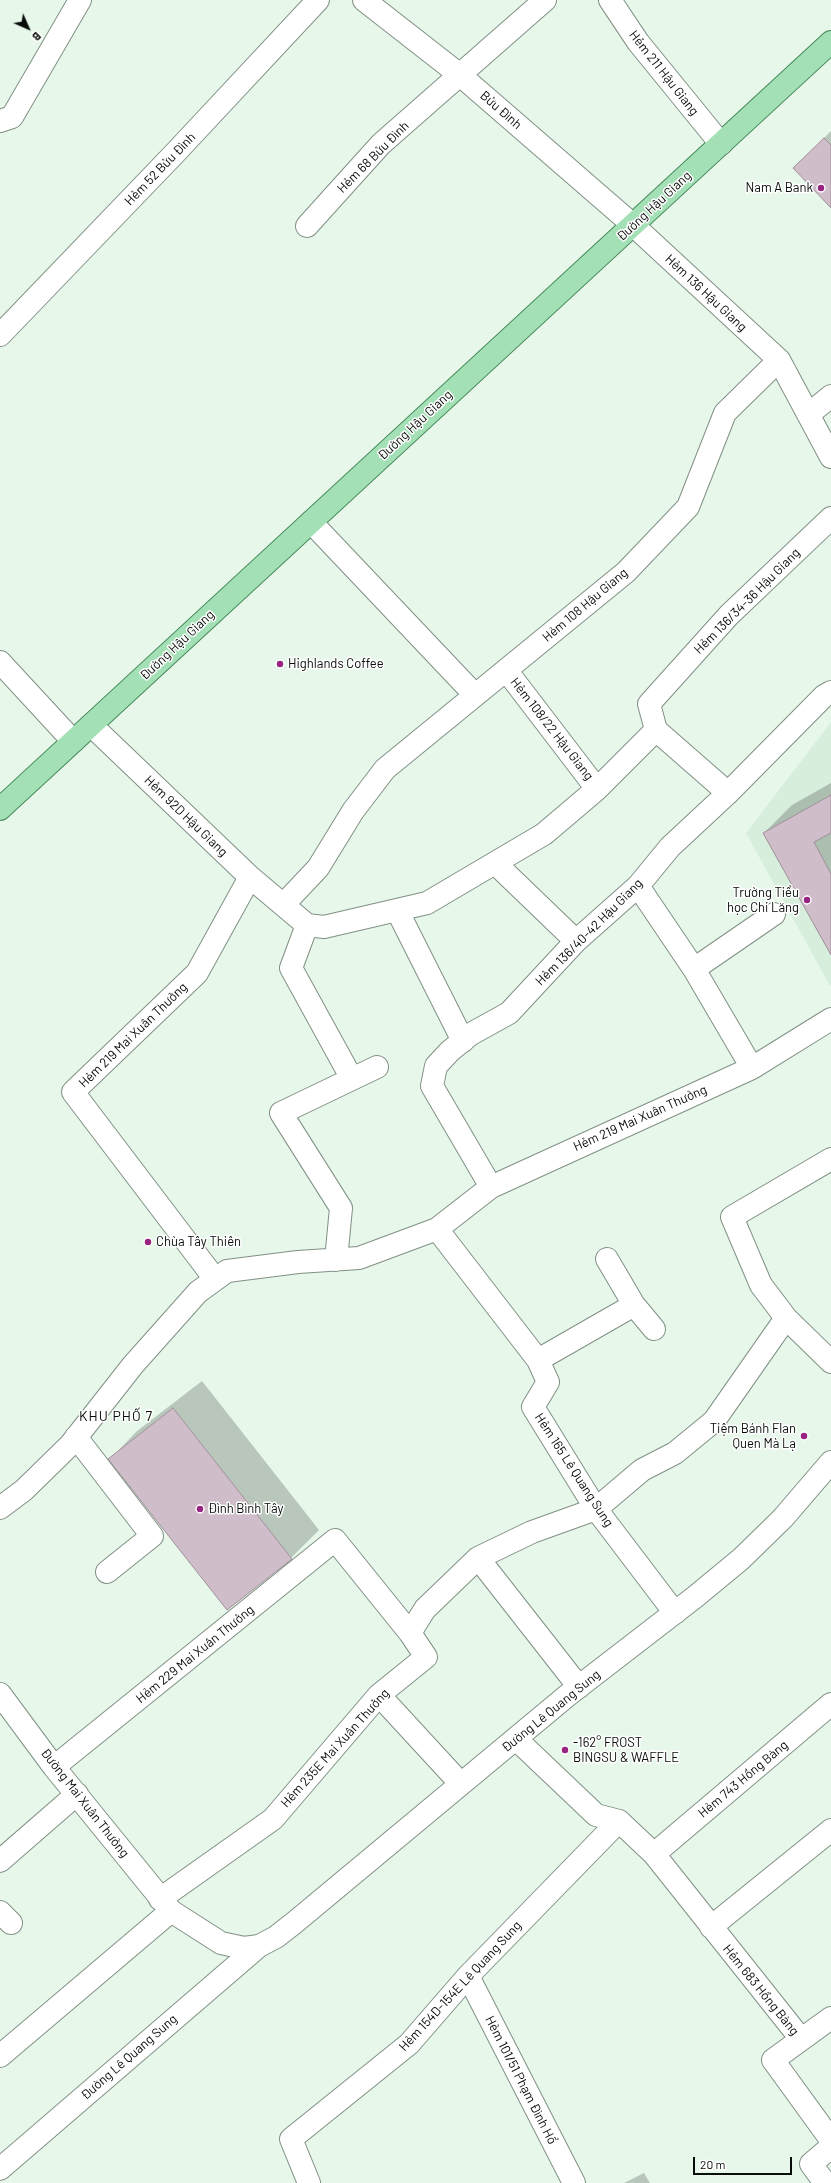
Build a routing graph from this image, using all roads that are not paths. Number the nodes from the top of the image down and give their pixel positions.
1 (80, 0) edge
2 (318, 0) edge
3 (364, 0) edge
4 (545, 0) edge
5 (610, 0) edge
6 (831, 42) edge
7 (460, 75) junction
8 (0, 121) edge
9 (721, 144) junction
10 (307, 226) dead end
11 (633, 226) junction
12 (0, 336) edge
13 (779, 360) junction
14 (831, 396) edge
15 (809, 414) junction
16 (831, 457) edge
17 (831, 518) edge
18 (311, 522) junction
19 (0, 662) edge
20 (506, 670) junction
21 (831, 692) edge
22 (475, 695) junction
23 (91, 725) junction
24 (656, 730) junction
25 (73, 741) junction
26 (598, 789) junction
27 (728, 793) junction
28 (0, 809) edge
29 (495, 863) junction
30 (250, 877) junction
31 (638, 886) junction
32 (284, 904) junction
33 (397, 910) junction
34 (774, 914) dead end
35 (307, 925) junction
36 (576, 941) junction
37 (694, 969) junction
38 (831, 1019) edge
39 (463, 1041) junction
40 (377, 1067) dead end
41 (752, 1068) junction
42 (352, 1079) junction
43 (831, 1159) edge
44 (491, 1187) junction
45 (436, 1229) junction
46 (607, 1259) dead end
47 (336, 1260) junction
48 (215, 1279) junction
49 (634, 1305) junction
50 (786, 1318) junction
51 (654, 1329) dead end
52 (538, 1360) junction
53 (831, 1362) edge
54 (76, 1437) junction
55 (831, 1462) edge
56 (0, 1508) edge
57 (596, 1508) junction
58 (478, 1558) junction
59 (107, 1572) dead end
60 (675, 1613) junction
61 (410, 1633) junction
62 (579, 1687) junction
63 (0, 1694) edge
64 (379, 1695) junction
65 (831, 1704) edge
66 (516, 1739) junction
67 (54, 1767) junction
68 (461, 1784) junction
69 (77, 1794) junction
70 (619, 1821) junction
71 (831, 1830) edge
72 (654, 1854) junction
73 (0, 1861) edge
74 (166, 1905) junction
75 (711, 1927) junction
76 (259, 1946) junction
77 (468, 1976) junction
78 (831, 2018) edge
79 (801, 2039) junction
80 (0, 2056) edge
81 (831, 2140) edge
82 (831, 2147) edge
83 (0, 2169) edge
84 (309, 2183) edge
85 (574, 2183) edge
86 (825, 2183) edge

1 - 8 street
2 - 12 street, Hẻm 52 Bửu Đình
3 - 7 street, Bửu Đình
4 - 7 street, Hẻm 68 Bửu Đình
5 - 9 street, Hẻm 211 Hậu Giang
6 - 9 main road, Đường Hậu Giang
7 - 10 street, Hẻm 68 Bửu Đình
7 - 11 street, Bửu Đình
9 - 11 main road, Đường Hậu Giang
11 - 13 street, Hẻm 136 Hậu Giang
11 - 18 main road, Đường Hậu Giang
13 - 15 street, Hẻm 136 Hậu Giang
13 - 20 street, Hẻm 108 Hậu Giang
14 - 15 street
15 - 16 street, Hẻm 136 Hậu Giang
17 - 24 street, Hẻm 136/34-36 Hậu Giang
18 - 22 street
18 - 23 main road, Đường Hậu Giang
19 - 25 street
20 - 22 street, Hẻm 108 Hậu Giang
20 - 26 street, Hẻm 108/22 Hậu Giang
21 - 27 street, Hẻm 136/40-42 Hậu Giang
22 - 32 street, Hẻm 108 Hậu Giang
23 - 25 main road, Đường Hậu Giang
23 - 30 street, Hẻm 92D Hậu Giang
24 - 26 street
24 - 27 street
25 - 28 main road, Đường Hậu Giang
26 - 29 street
27 - 31 street, Hẻm 136/40-42 Hậu Giang
29 - 33 street
29 - 36 street
30 - 32 street, Hẻm 92D Hậu Giang
30 - 48 street, Hẻm 219 Mai Xuân Thưởng
31 - 36 street, Hẻm 136/40-42 Hậu Giang
31 - 37 street
32 - 35 street, Hẻm 92D Hậu Giang
33 - 35 street
33 - 39 street
34 - 37 street
35 - 42 street
36 - 39 street, Hẻm 136/40-42 Hậu Giang
37 - 41 street
38 - 41 street, Hẻm 219 Mai Xuân Thưởng
39 - 44 street, Hẻm 136/40-42 Hậu Giang
40 - 42 street
41 - 44 street, Hẻm 219 Mai Xuân Thưởng
42 - 47 street
43 - 50 street
44 - 45 street, Hẻm 219 Mai Xuân Thưởng
45 - 47 street, Hẻm 219 Mai Xuân Thưởng
45 - 52 street, Hẻm 165 Lê Quang Sung
46 - 49 street
47 - 48 street, Hẻm 219 Mai Xuân Thưởng
48 - 54 street, Hẻm 219 Mai Xuân Thưởng
49 - 51 street
49 - 52 street
50 - 53 street
50 - 57 street
52 - 57 street, Hẻm 165 Lê Quang Sung
54 - 56 street, Hẻm 219 Mai Xuân Thưởng
54 - 59 street
55 - 60 street, Đường Lê Quang Sung
57 - 58 street
57 - 60 street, Hẻm 165 Lê Quang Sung
58 - 61 street
58 - 62 street
60 - 62 street, Đường Lê Quang Sung
61 - 64 street, Hẻm 235E Mai Xuân Thưởng
61 - 67 street, Hẻm 229 Mai Xuân Thưởng
62 - 66 street, Đường Lê Quang Sung
63 - 67 street, Đường Mai Xuân Thưởng
64 - 68 street
64 - 74 street, Hẻm 235E Mai Xuân Thưởng
65 - 72 street, Hẻm 743 Hồng Bàng
66 - 68 street, Đường Lê Quang Sung
66 - 70 street
67 - 69 street, Đường Mai Xuân Thưởng
68 - 76 street, Đường Lê Quang Sung
69 - 73 street
69 - 74 street, Đường Mai Xuân Thưởng
70 - 72 street, Hẻm 683 Hồng Bàng
70 - 77 street, Hẻm 154D-154E Lê Quang Sung
71 - 75 street
72 - 75 street, Hẻm 683 Hồng Bàng
74 - 76 street, Đường Lê Quang Sung
74 - 80 street
75 - 79 street, Hẻm 683 Hồng Bàng
76 - 83 street, Đường Lê Quang Sung
77 - 84 street, Hẻm 154D-154E Lê Quang Sung
77 - 85 street, Hẻm 101/51 Phạm Đình Hổ
78 - 79 street
79 - 81 street, Hẻm 683 Hồng Bàng
82 - 86 street

